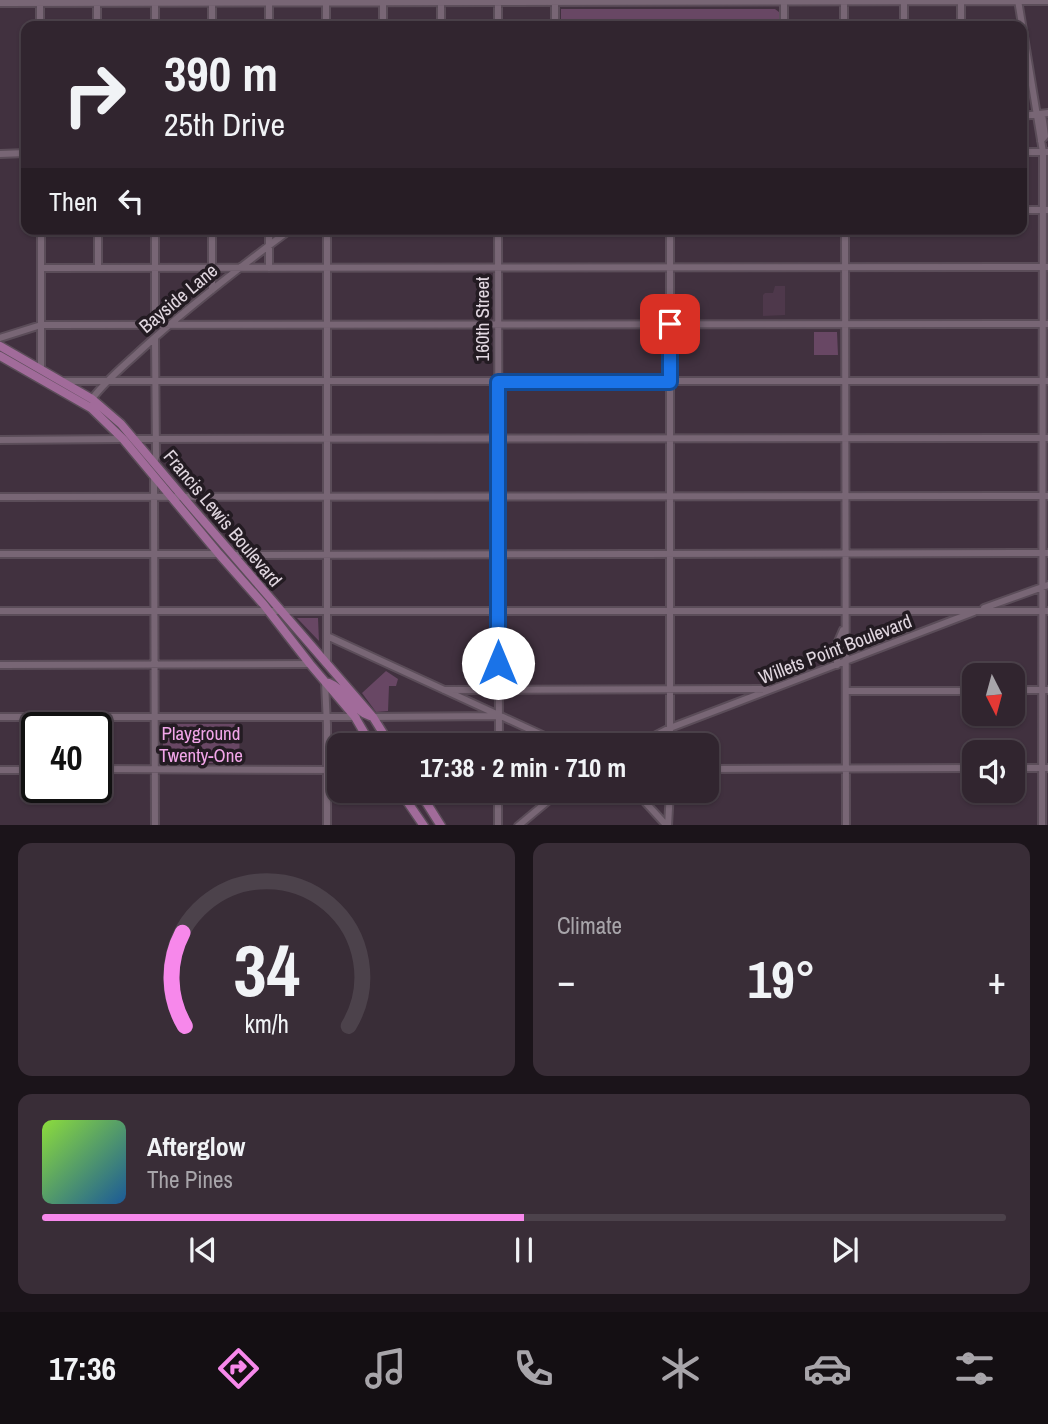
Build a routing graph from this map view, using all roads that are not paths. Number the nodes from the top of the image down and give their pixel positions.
1 (155, 1) edge
2 (269, 1) edge
3 (326, 1) edge
4 (383, 1) edge
5 (440, 1) edge
6 (498, 1) edge
7 (555, 1) edge
8 (612, 1) edge
9 (669, 1) edge
10 (726, 1) edge
11 (784, 1) edge
12 (844, 1) edge
13 (904, 1) edge
14 (961, 1) edge
15 (1018, 1) edge
16 (1048, 1) edge
17 (40, 2) edge
18 (97, 2) edge
19 (212, 2) edge
20 (0, 3) edge
21 (40, 21) edge
22 (97, 21) edge
23 (155, 21) edge
24 (212, 21) edge
25 (269, 21) edge
26 (326, 21) edge
27 (383, 21) edge
28 (440, 21) edge
29 (498, 21) edge
30 (555, 21) edge
31 (784, 21) edge
32 (844, 21) edge
33 (904, 21) edge
34 (961, 21) edge
35 (1022, 21) edge
36 (1027, 43) edge
37 (1042, 114) edge
38 (1027, 152) edge
39 (1045, 152) edge
40 (21, 153) edge
41 (0, 154) edge
42 (1027, 210) edge
43 (1045, 210) edge
44 (40, 235) edge
45 (98, 235) edge
46 (155, 235) edge
47 (212, 235) edge
48 (269, 235) edge
49 (283, 235) edge
50 (327, 235) edge
51 (498, 235) edge
52 (670, 235) edge
53 (845, 235) edge
54 (269, 246) junction
55 (498, 267) junction
56 (670, 267) junction
57 (845, 267) junction
58 (1046, 267) edge
59 (41, 268) junction
60 (98, 268) junction
61 (155, 268) junction
62 (212, 268) junction
63 (240, 268) junction
64 (270, 268) junction
65 (327, 268) junction
66 (212, 290) junction
67 (670, 324) junction
68 (845, 324) junction
69 (1046, 324) edge
70 (41, 325) junction
71 (155, 325) junction
72 (170, 325) junction
73 (327, 325) junction
74 (498, 325) junction
75 (0, 338) edge
76 (155, 338) junction
77 (0, 346) edge
78 (0, 356) edge
79 (41, 369) junction
80 (63, 381) junction
81 (1046, 381) edge
82 (107, 382) junction
83 (155, 382) junction
84 (327, 382) junction
85 (498, 382) junction
86 (670, 382) junction
87 (845, 382) junction
88 (92, 399) junction
89 (1046, 438) edge
90 (123, 439) junction
91 (135, 439) junction
92 (156, 439) junction
93 (327, 439) junction
94 (498, 439) junction
95 (670, 439) junction
96 (845, 439) junction
97 (0, 440) edge
98 (154, 463) junction
99 (154, 476) junction
100 (0, 496) edge
101 (154, 496) junction
102 (327, 496) junction
103 (498, 496) junction
104 (670, 496) junction
105 (845, 496) junction
106 (1046, 496) edge
107 (170, 497) junction
108 (183, 497) junction
109 (498, 553) junction
110 (670, 553) junction
111 (844, 553) junction
112 (1046, 553) edge
113 (0, 554) edge
114 (155, 554) junction
115 (219, 554) junction
116 (327, 554) junction
117 (234, 555) junction
118 (1046, 586) edge
119 (326, 610) junction
120 (845, 610) junction
121 (938, 610) junction
122 (978, 610) junction
123 (0, 611) edge
124 (155, 611) junction
125 (269, 611) junction
126 (281, 611) junction
127 (498, 611) junction
128 (670, 611) junction
129 (1046, 611) edge
130 (845, 626) junction
131 (939, 626) junction
132 (327, 636) junction
133 (845, 662) junction
134 (310, 664) junction
135 (327, 664) junction
136 (0, 665) edge
137 (155, 665) junction
138 (837, 665) junction
139 (325, 682) junction
140 (733, 689) junction
141 (444, 690) junction
142 (499, 690) junction
143 (670, 690) junction
144 (772, 690) junction
145 (1026, 690) edge
146 (1045, 690) edge
147 (846, 691) junction
148 (962, 691) edge
149 (468, 701) junction
150 (733, 705) junction
151 (155, 716) junction
152 (467, 716) junction
153 (499, 716) junction
154 (0, 717) edge
155 (326, 717) junction
156 (355, 717) junction
157 (373, 717) junction
158 (670, 729) junction
159 (364, 733) edge
160 (383, 733) edge
161 (499, 733) edge
162 (537, 733) edge
163 (662, 733) edge
164 (670, 733) edge
165 (962, 768) edge
166 (1025, 768) edge
167 (1045, 768) edge
168 (112, 769) edge
169 (155, 769) junction
170 (719, 769) edge
171 (845, 769) junction
172 (0, 770) edge
173 (21, 770) edge
174 (327, 770) joint
175 (327, 803) edge
176 (408, 803) edge
177 (427, 803) edge
178 (498, 803) edge
179 (547, 803) edge
180 (647, 803) edge
181 (669, 803) edge
182 (523, 824) edge
183 (155, 825) edge
184 (327, 825) edge
185 (424, 825) edge
186 (441, 825) edge
187 (498, 825) edge
188 (668, 825) edge
189 (846, 825) edge
190 (1042, 825) edge

1 - 18 street
1 - 19 street
1 - 23 street
2 - 3 street
2 - 19 street
2 - 25 street
3 - 4 street
3 - 26 street
4 - 5 street
4 - 27 street
5 - 6 street
5 - 28 street
6 - 7 street
6 - 29 street
7 - 8 street
7 - 30 street
8 - 9 street
9 - 10 street
10 - 11 street
11 - 12 street
11 - 31 street
12 - 13 street
12 - 32 street
13 - 14 street
13 - 33 street
14 - 15 street
14 - 34 street
15 - 16 street
15 - 35 street
17 - 18 street
17 - 20 street
17 - 21 street
18 - 22 street
19 - 24 street
36 - 37 street
37 - 39 street
38 - 39 street
39 - 43 street
40 - 41 street
42 - 43 street
43 - 58 street
44 - 59 street
45 - 60 street
46 - 61 street
47 - 62 street
48 - 54 street
49 - 54 street, Bayside Lane
50 - 65 street
51 - 55 street, 160th Street
52 - 56 street
53 - 57 street
54 - 63 street, Bayside Lane
54 - 64 street
55 - 56 street
55 - 65 street
55 - 74 street, 160th Street
56 - 57 street
56 - 67 street
57 - 58 street
57 - 68 street
58 - 69 street
59 - 60 street
59 - 70 street
60 - 61 street
61 - 62 street
61 - 71 street
62 - 63 street
62 - 66 street
63 - 64 street
63 - 66 street, Bayside Lane
64 - 65 street
65 - 73 street
66 - 72 street, Bayside Lane
67 - 68 street
67 - 74 street
67 - 86 street
68 - 69 street
68 - 87 street
69 - 81 street
70 - 71 street
70 - 75 street
70 - 79 street
71 - 72 street
72 - 73 street
72 - 76 street, Bayside Lane
73 - 74 street
73 - 84 street
74 - 85 street, 160th Street
76 - 82 street, Bayside Lane
76 - 83 street
77 - 79 main road, Francis Lewis Boulevard
78 - 90 main road, Francis Lewis Boulevard
79 - 80 main road, Francis Lewis Boulevard
80 - 82 street
80 - 88 main road, Francis Lewis Boulevard
81 - 87 street
81 - 89 street
82 - 83 street
82 - 88 street, Bayside Lane
83 - 84 street
83 - 92 street
84 - 85 street
84 - 93 street
85 - 86 street
85 - 94 street, 160th Street
86 - 87 street
86 - 95 street
87 - 96 street
88 - 91 main road, Francis Lewis Boulevard
89 - 96 street
89 - 106 street
90 - 97 street
90 - 99 main road, Francis Lewis Boulevard
91 - 92 street
91 - 98 main road, Francis Lewis Boulevard
92 - 93 street
92 - 98 street
93 - 94 street
93 - 102 street
94 - 95 street
94 - 103 street, 160th Street
95 - 96 street
95 - 104 street
96 - 105 street
98 - 108 main road, Francis Lewis Boulevard
99 - 101 street
99 - 107 main road, Francis Lewis Boulevard
100 - 101 street
101 - 107 street
101 - 114 street
102 - 103 street
102 - 108 street
102 - 116 street
103 - 104 street
103 - 109 street, 160th Street
104 - 105 street
104 - 110 street
105 - 106 street
105 - 111 street
106 - 112 street
107 - 108 street
107 - 115 main road, Francis Lewis Boulevard
108 - 117 main road, Francis Lewis Boulevard
109 - 110 street
109 - 116 street
109 - 127 street, 160th Street
110 - 111 street
110 - 128 street
111 - 112 street
111 - 120 street
112 - 118 street
113 - 114 street
114 - 115 street
114 - 124 street
115 - 125 main road, Francis Lewis Boulevard
116 - 117 street
116 - 119 street
117 - 126 main road, Francis Lewis Boulevard
118 - 122 street, Willets Point Boulevard
118 - 129 street
119 - 126 street
119 - 127 street
119 - 132 street
120 - 121 street
120 - 128 street
120 - 130 street
121 - 122 street
121 - 131 street
122 - 129 street
122 - 131 street, Willets Point Boulevard
123 - 124 street
124 - 125 street
124 - 137 street
125 - 126 street
125 - 134 main road, Francis Lewis Boulevard
126 - 135 main road, Francis Lewis Boulevard
127 - 128 street
127 - 142 street, 160th Street
128 - 143 street
129 - 146 street
130 - 133 street
130 - 138 street
131 - 133 street, Willets Point Boulevard
132 - 135 street
132 - 141 street
133 - 138 street, Willets Point Boulevard
133 - 147 street
134 - 137 street
134 - 139 main road, Francis Lewis Boulevard
135 - 157 main road, Francis Lewis Boulevard
136 - 137 street
137 - 151 street
138 - 144 street, Willets Point Boulevard
139 - 155 street
139 - 156 main road, Francis Lewis Boulevard
139 - 157 main road
140 - 143 street
140 - 144 street
140 - 150 street
141 - 142 street
141 - 149 street
142 - 143 street
142 - 153 street, 160th Street
143 - 158 street
144 - 150 street, Willets Point Boulevard
145 - 146 street
146 - 167 street
147 - 148 street
147 - 171 street
149 - 152 street
149 - 153 street
150 - 158 street, Willets Point Boulevard
151 - 154 street
151 - 155 street
151 - 169 street
152 - 153 street
152 - 157 street
153 - 161 street, 160th Street
153 - 162 street
155 - 156 street
155 - 174 street
156 - 157 street
156 - 159 main road, Francis Lewis Boulevard
157 - 160 main road, Francis Lewis Boulevard
158 - 163 street, Willets Point Boulevard
158 - 164 street
165 - 171 street
166 - 167 street
167 - 190 street
168 - 169 street
169 - 174 street
169 - 183 street
170 - 171 street
171 - 189 street
172 - 173 street
175 - 184 street
176 - 185 main road
177 - 186 main road
178 - 187 street
179 - 182 street
180 - 188 street
181 - 188 street

